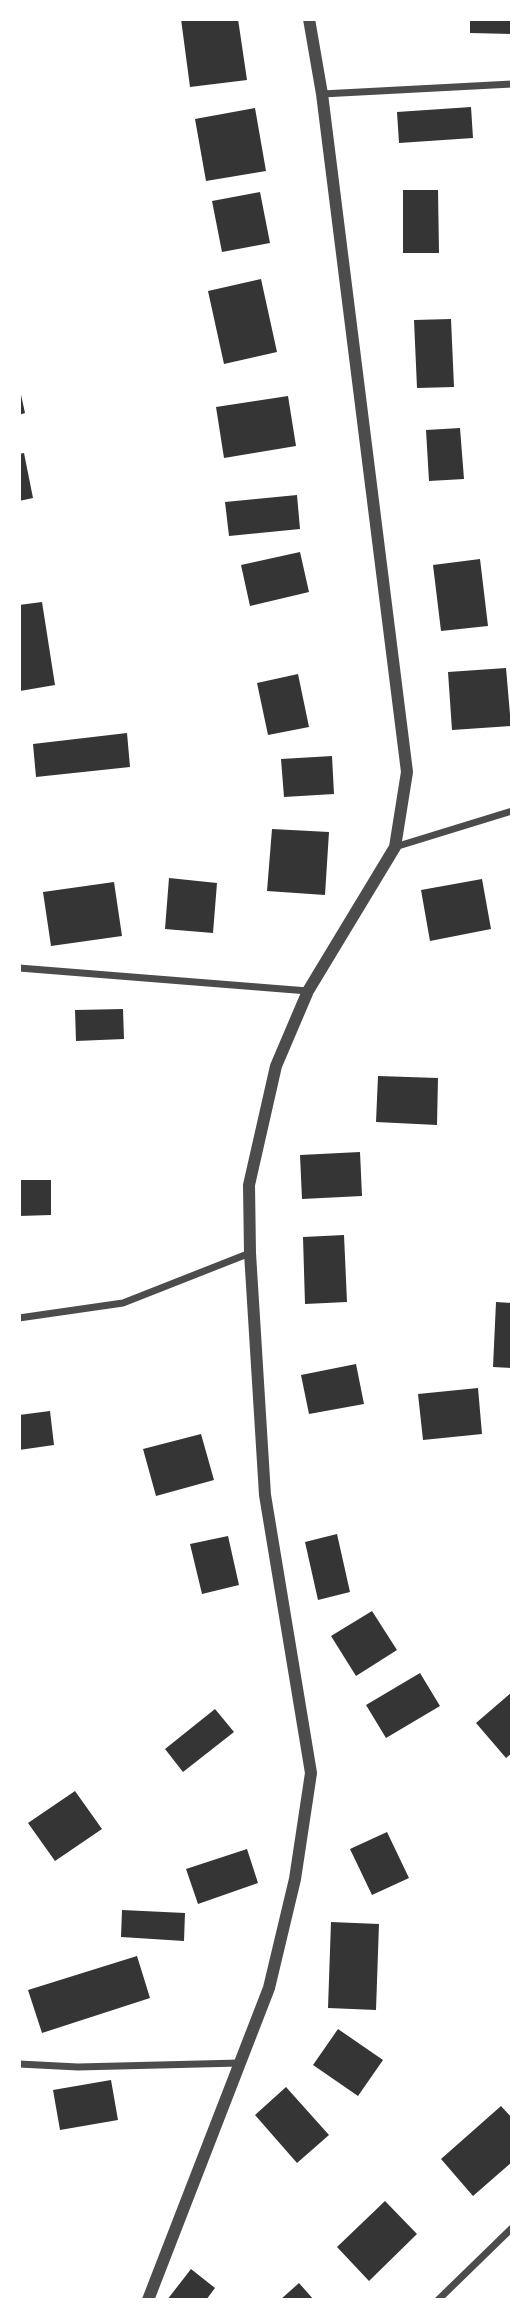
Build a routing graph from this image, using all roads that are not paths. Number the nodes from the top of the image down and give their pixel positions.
1 (309, 19) edge
2 (512, 84) edge
3 (322, 94) junction
4 (512, 811) edge
5 (395, 847) junction
6 (19, 968) edge
7 (308, 991) junction
8 (250, 1253) junction
9 (19, 1318) edge
10 (240, 2063) junction
11 (19, 2064) edge
12 (512, 2228) edge
13 (148, 2300) edge
14 (438, 2300) edge

1 - 3 street
2 - 3 street
3 - 5 street
4 - 5 street
5 - 7 street
6 - 7 street
7 - 8 street
8 - 9 street
8 - 10 street
10 - 11 street
10 - 13 street
12 - 14 street

